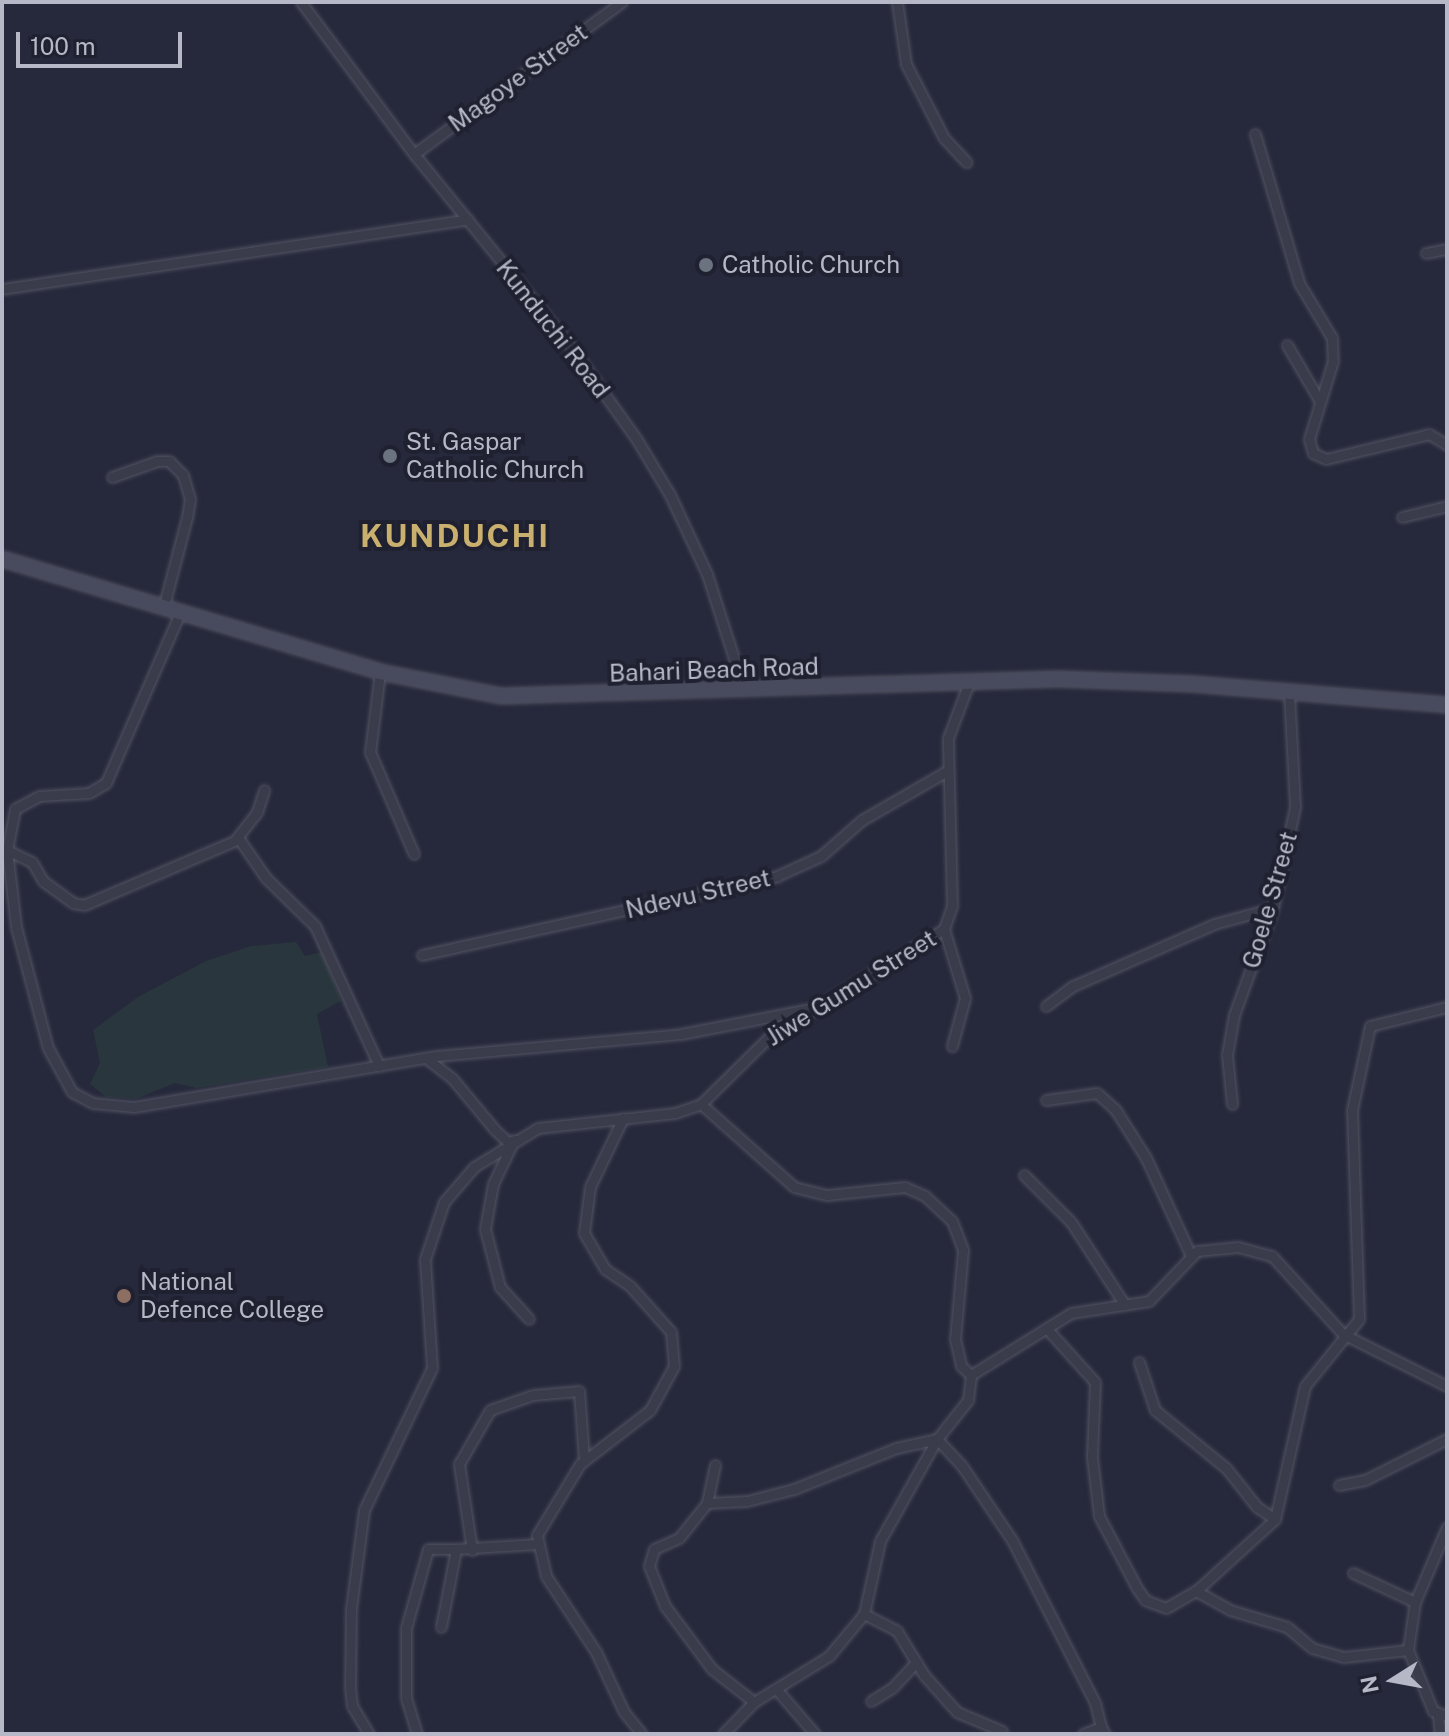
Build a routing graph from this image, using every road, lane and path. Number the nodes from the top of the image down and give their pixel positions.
1 (301, 2) edge
2 (622, 2) edge
3 (897, 2) edge
4 (1255, 134) dead end
5 (414, 154) junction
6 (966, 162) dead end
7 (468, 219) junction
8 (1447, 249) edge
9 (1426, 253) dead end
10 (2, 289) edge
11 (1287, 345) dead end
12 (1319, 400) junction
13 (1446, 442) edge
14 (112, 477) dead end
15 (1447, 506) edge
16 (1402, 517) dead end
17 (2, 559) edge
18 (163, 609) junction
19 (179, 615) junction
20 (380, 672) junction
21 (969, 682) junction
22 (744, 690) junction
23 (1289, 692) junction
24 (1447, 705) edge
25 (947, 771) junction
26 (264, 790) dead end
27 (236, 839) junction
28 (7, 850) junction
29 (414, 854) dead end
30 (1273, 908) junction
31 (944, 929) junction
32 (422, 955) dead end
33 (1046, 1006) dead end
34 (819, 1007) junction
35 (1447, 1007) edge
36 (952, 1046) dead end
37 (426, 1058) junction
38 (379, 1066) junction
39 (1046, 1100) dead end
40 (701, 1104) junction
41 (1232, 1104) dead end
42 (623, 1118) junction
43 (516, 1141) junction
44 (1024, 1175) dead end
45 (1191, 1256) junction
46 (1125, 1305) junction
47 (529, 1319) dead end
48 (1048, 1330) junction
49 (1343, 1334) junction
50 (1139, 1362) dead end
51 (971, 1375) junction
52 (1447, 1386) edge
53 (937, 1439) junction
54 (1447, 1439) edge
55 (584, 1459) junction
56 (715, 1465) dead end
57 (1339, 1485) dead end
58 (707, 1503) junction
59 (1275, 1519) junction
60 (1447, 1527) edge
61 (537, 1544) junction
62 (456, 1549) junction
63 (472, 1550) junction
64 (1353, 1573) dead end
65 (1196, 1591) junction
66 (1415, 1602) junction
67 (864, 1614) junction
68 (441, 1627) dead end
69 (1408, 1650) junction
70 (916, 1662) junction
71 (777, 1690) junction
72 (871, 1701) dead end
73 (754, 1702) junction
74 (1442, 1716) edge
75 (1103, 1730) edge
76 (1002, 1731) dead end
77 (369, 1734) edge
78 (417, 1734) edge
79 (642, 1734) edge
80 (723, 1734) edge
81 (815, 1734) edge
82 (1083, 1734) edge
83 (1440, 1734) edge

1 - 5 street, Kunduchi Road
2 - 5 street, Magoye Street
3 - 6 street
4 - 12 street
5 - 7 street, Kunduchi Road
7 - 10 street
7 - 22 street, Kunduchi Road
8 - 9 street
11 - 12 street
12 - 13 street
14 - 18 street
15 - 16 street
17 - 18 street, Bahari Beach Road
18 - 19 street, Bahari Beach Road
19 - 20 street, Bahari Beach Road
19 - 28 street
20 - 22 street, Bahari Beach Road
20 - 29 street
21 - 22 street, Bahari Beach Road
21 - 23 street, Bahari Beach Road
21 - 25 street, Jiwe Gumu Street
23 - 24 street, Bahari Beach Road
23 - 30 street, Goele Street
25 - 31 street, Jiwe Gumu Street
25 - 32 street, Ndevu Street
26 - 27 street
27 - 28 street
27 - 38 street
28 - 38 street
30 - 33 street
30 - 41 street, Goele Street
31 - 34 street, Jiwe Gumu Street
31 - 36 street
34 - 37 street
34 - 40 street, Jiwe Gumu Street
35 - 49 street
37 - 38 street
37 - 43 street
39 - 45 street
40 - 42 street
40 - 51 street
42 - 43 street
42 - 55 street
43 - 47 street
43 - 77 street
44 - 46 street
45 - 46 street
45 - 49 street
46 - 48 street
48 - 51 street
48 - 65 street
49 - 52 street
49 - 59 street
50 - 59 street
51 - 53 street
53 - 58 street
53 - 67 street
53 - 75 street
54 - 57 street
55 - 61 street
55 - 63 street
56 - 58 street
58 - 73 street
59 - 65 street
60 - 66 street
61 - 63 street
61 - 79 street
62 - 63 street
62 - 68 street
62 - 78 street
64 - 66 street
65 - 69 street
66 - 69 street
67 - 70 street
67 - 71 street
69 - 74 street
70 - 72 street
70 - 76 street
71 - 73 street
71 - 81 street
73 - 80 street
74 - 83 street
75 - 82 street

